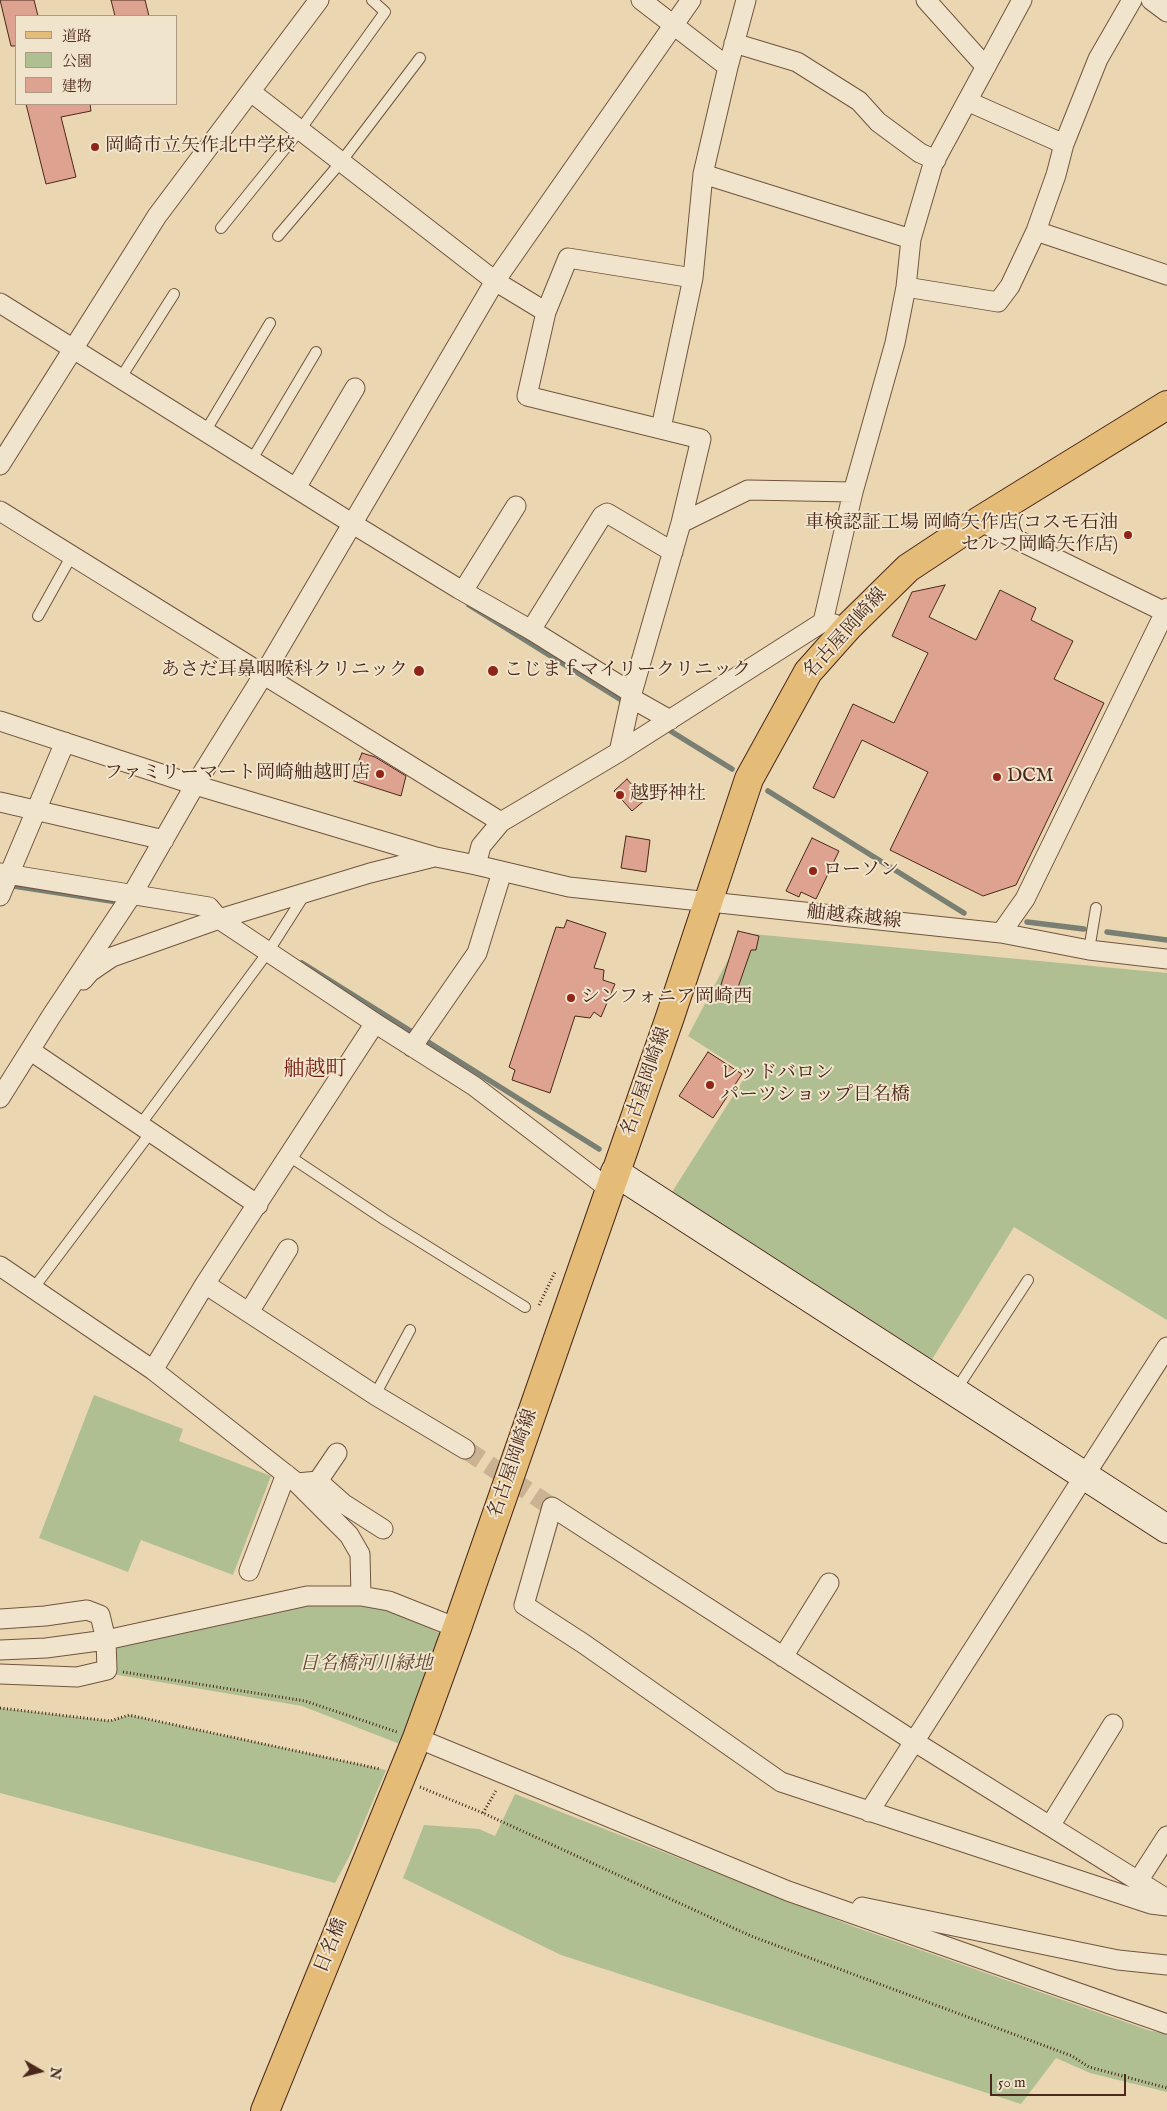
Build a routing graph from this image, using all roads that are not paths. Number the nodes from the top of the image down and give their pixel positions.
1 (320, 0) edge
2 (372, 0) edge
3 (641, 0) edge
4 (691, 0) edge
5 (746, 0) edge
6 (926, 0) edge
7 (1022, 0) edge
8 (1132, 0) edge
9 (1151, 0) edge
10 (1167, 12) edge
11 (672, 24) junction
12 (734, 43) junction
13 (420, 58) dead end
14 (728, 67) junction
15 (986, 67) junction
16 (251, 92) junction
17 (967, 101) junction
18 (300, 130) junction
19 (1064, 144) junction
20 (936, 160) junction
21 (341, 162) junction
22 (703, 174) junction
23 (221, 228) dead end
24 (1036, 231) junction
25 (278, 236) dead end
26 (911, 239) junction
27 (1167, 275) edge
28 (693, 278) junction
29 (496, 280) junction
30 (906, 287) junction
31 (174, 294) dead end
32 (0, 303) edge
33 (546, 312) junction
34 (270, 323) dead end
35 (73, 349) junction
36 (316, 352) dead end
37 (120, 379) junction
38 (355, 388) dead end
39 (1167, 405) edge
40 (661, 428) junction
41 (205, 432) junction
42 (251, 461) junction
43 (0, 465) edge
44 (296, 488) junction
45 (853, 492) junction
46 (516, 506) dead end
47 (0, 511) edge
48 (979, 521) junction
49 (681, 523) junction
50 (353, 524) junction
51 (673, 552) junction
52 (72, 555) junction
53 (463, 591) junction
54 (1166, 611) edge
55 (38, 616) dead end
56 (836, 624) junction
57 (531, 630) junction
58 (264, 674) junction
59 (631, 701) junction
60 (0, 721) edge
61 (664, 724) junction
62 (65, 742) junction
63 (619, 752) junction
64 (195, 784) junction
65 (0, 802) edge
66 (37, 810) junction
67 (501, 822) junction
68 (164, 840) junction
69 (436, 857) junction
70 (476, 864) junction
71 (502, 872) junction
72 (5, 874) edge
73 (306, 892) junction
74 (133, 893) junction
75 (0, 896) edge
76 (708, 902) junction
77 (1096, 908) dead end
78 (219, 919) junction
79 (1001, 932) junction
80 (1089, 950) junction
81 (268, 952) junction
82 (1167, 959) edge
83 (52, 1015) junction
84 (375, 1023) junction
85 (412, 1047) junction
86 (31, 1051) junction
87 (0, 1098) edge
88 (145, 1128) junction
89 (290, 1156) junction
90 (612, 1181) junction
91 (258, 1205) junction
92 (288, 1249) dead end
93 (0, 1266) edge
94 (1028, 1280) dead end
95 (205, 1284) junction
96 (33, 1289) junction
97 (525, 1308) dead end
98 (249, 1312) junction
99 (410, 1330) dead end
100 (1167, 1347) edge
101 (153, 1370) junction
102 (955, 1391) junction
103 (375, 1395) junction
104 (465, 1450) tunnel mouth
105 (336, 1453) dead end
106 (1085, 1476) junction
107 (292, 1478) junction
108 (318, 1481) junction
109 (1167, 1528) edge
110 (383, 1529) dead end
111 (249, 1571) dead end
112 (829, 1584) dead end
113 (361, 1596) junction
114 (0, 1619) edge
115 (457, 1628) junction
116 (106, 1640) junction
117 (0, 1650) edge
118 (783, 1657) junction
119 (0, 1674) edge
120 (1114, 1724) dead end
121 (417, 1738) junction
122 (915, 1742) junction
123 (400, 1779) joint
124 (870, 1812) junction
125 (1050, 1826) junction
126 (1167, 1836) edge
127 (1138, 1881) junction
128 (788, 1891) junction
129 (1167, 1899) edge
130 (1167, 1906) edge
131 (1167, 1965) edge
132 (1167, 2024) edge
133 (265, 2111) edge

1 - 16 street
2 - 18 lane
3 - 11 street
4 - 11 street
5 - 12 street
6 - 15 street
7 - 15 street
8 - 19 street
9 - 10 street
11 - 14 street
11 - 29 street
12 - 14 street
12 - 20 street
13 - 21 lane
14 - 22 street
15 - 17 street
16 - 18 street
16 - 35 street
17 - 19 street
17 - 20 street
18 - 21 street
18 - 23 lane
19 - 24 street
20 - 26 street
21 - 25 lane
21 - 29 street
22 - 26 street
22 - 28 street
24 - 27 street
24 - 30 street
26 - 30 street
28 - 33 street
28 - 40 street
29 - 33 street
29 - 50 street
30 - 45 street
31 - 37 lane
32 - 35 street
33 - 40 street
34 - 41 lane
35 - 37 street
35 - 43 street
36 - 42 lane
37 - 41 street
38 - 44 street
39 - 48 main road, 名古屋岡崎線
40 - 49 street
41 - 42 street
42 - 44 street
44 - 50 street
45 - 49 street
45 - 56 street
46 - 53 street
47 - 52 street
48 - 54 street
48 - 56 main road, 名古屋岡崎線
49 - 51 street
50 - 53 street
50 - 58 street
51 - 57 street
51 - 59 street
52 - 55 lane
52 - 58 street
53 - 57 street
54 - 79 street
56 - 61 street
56 - 76 main road, 名古屋岡崎線
57 - 59 street
58 - 64 street
58 - 67 street
59 - 61 street
59 - 63 street
60 - 62 street, 舳越森越線
61 - 63 street
62 - 64 street, 舳越森越線
62 - 66 street
63 - 67 street
64 - 68 street
64 - 69 street, 舳越森越線
65 - 66 street
66 - 68 street
66 - 72 street
67 - 70 street
68 - 74 street
69 - 70 street, 舳越森越線
69 - 73 street
70 - 71 street, 舳越森越線
71 - 76 street, 舳越森越線
71 - 85 street
72 - 74 street
72 - 75 street
73 - 78 street
73 - 81 lane
74 - 78 street
74 - 83 street
76 - 79 street, 舳越森越線
76 - 90 main road, 名古屋岡崎線
77 - 80 lane
78 - 81 street
78 - 83 street
79 - 80 street, 舳越森越線
80 - 82 street, 舳越森越線
81 - 84 street
81 - 88 lane
83 - 86 street
84 - 85 street
84 - 89 street
85 - 90 street
86 - 87 street
86 - 88 street
88 - 91 street
88 - 96 lane
89 - 91 street
89 - 97 lane
90 - 102 street
90 - 115 main road, 名古屋岡崎線
91 - 95 street
92 - 98 street
93 - 96 street
94 - 102 lane
95 - 98 street
95 - 101 street
96 - 101 street
98 - 103 street
99 - 103 lane
100 - 106 street
101 - 107 street
102 - 106 street
103 - 104 street
105 - 108 street
106 - 109 street
106 - 122 street
107 - 108 street
107 - 111 street
107 - 113 street
108 - 110 street
112 - 118 street
113 - 115 street
113 - 116 street
114 - 116 street
115 - 121 main road, 名古屋岡崎線
116 - 117 street
116 - 119 street
118 - 122 street
118 - 124 street
120 - 125 street
121 - 123 main road, 名古屋岡崎線
121 - 128 street
122 - 124 street
122 - 125 street
123 - 133 main road, 日名橋
124 - 130 street
125 - 127 street
126 - 127 street
127 - 129 street
128 - 131 street
128 - 132 street

